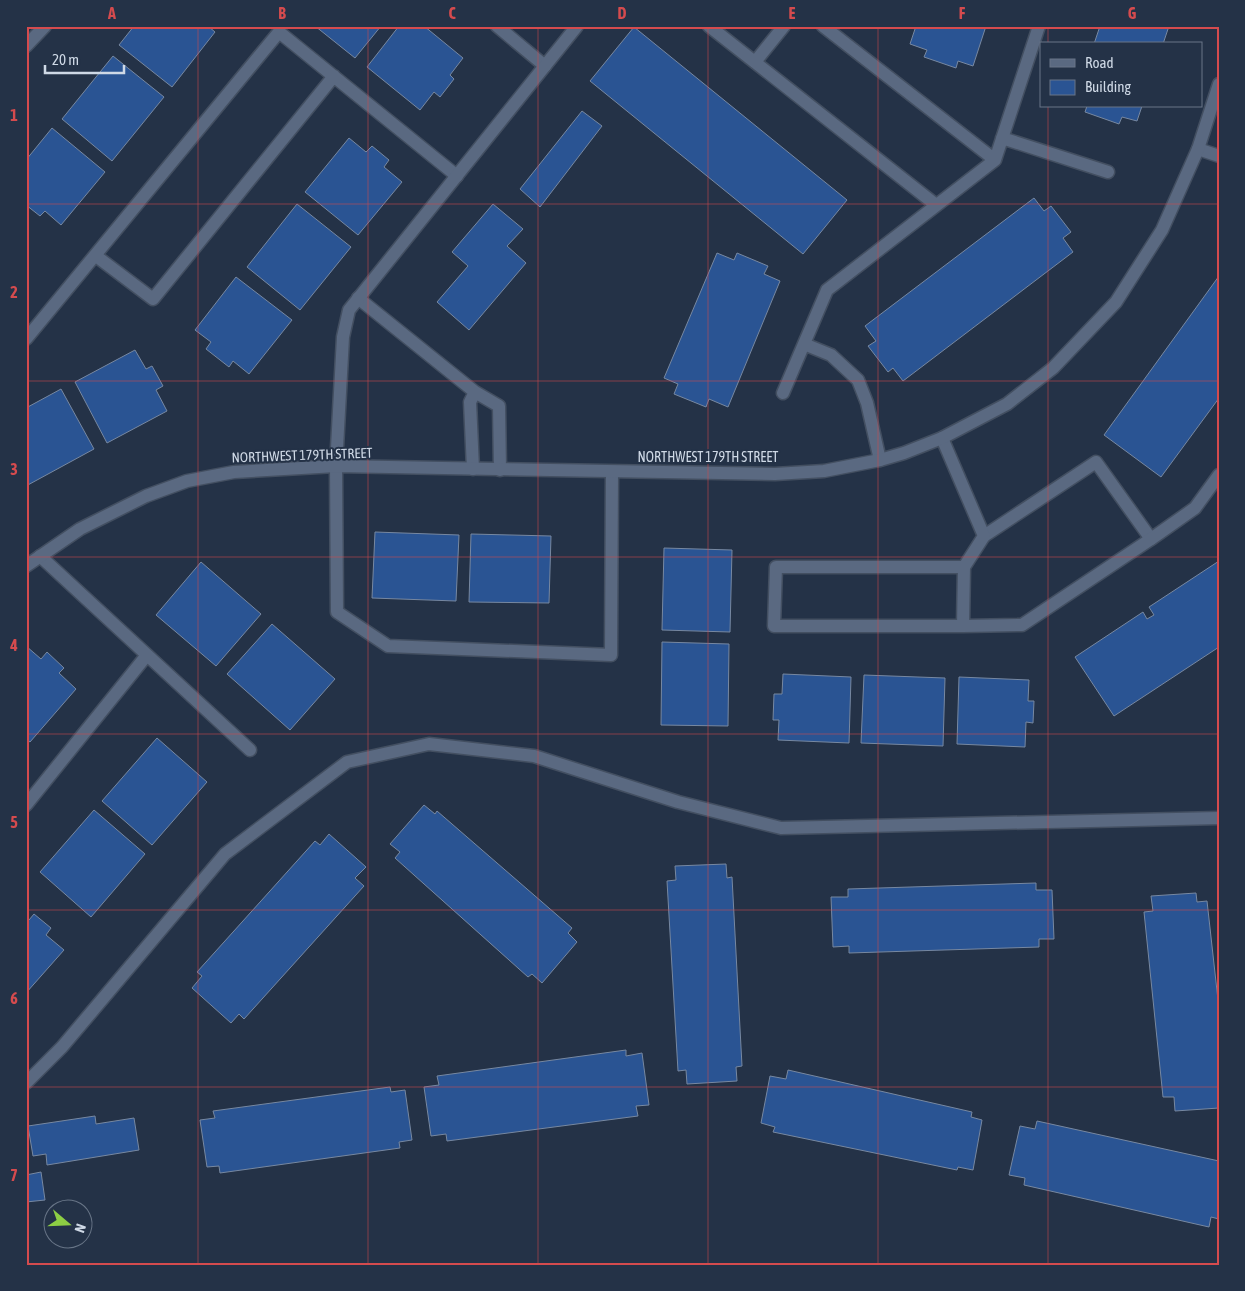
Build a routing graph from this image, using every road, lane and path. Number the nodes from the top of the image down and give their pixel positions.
1 (44, 26) edge
2 (497, 26) edge
3 (577, 26) edge
4 (709, 26) edge
5 (784, 26) edge
6 (822, 26) edge
7 (1039, 26) edge
8 (26, 46) edge
9 (755, 62) junction
10 (545, 66) junction
11 (334, 76) junction
12 (1219, 84) edge
13 (1002, 138) junction
14 (1198, 149) junction
15 (1219, 156) edge
16 (995, 160) junction
17 (1108, 172) dead end
18 (457, 176) junction
19 (936, 205) junction
20 (96, 256) junction
21 (358, 298) junction
22 (26, 339) edge
23 (804, 344) junction
24 (475, 392) junction
25 (783, 393) dead end
26 (942, 438) junction
27 (880, 460) junction
28 (336, 466) junction
29 (472, 469) junction
30 (500, 470) junction
31 (612, 472) junction
32 (1219, 475) edge
33 (984, 536) junction
34 (1152, 539) junction
35 (40, 556) junction
36 (26, 566) edge
37 (964, 567) junction
38 (963, 626) junction
39 (147, 655) junction
40 (250, 750) dead end
41 (26, 805) edge
42 (1219, 818) edge
43 (26, 1083) edge

1 - 8 street
2 - 10 street
3 - 10 street
4 - 9 street
5 - 9 street
6 - 16 street
7 - 13 street
9 - 19 street
10 - 18 street
11 - 18 street
11 - 20 street
11 - 20 street
12 - 14 street, NORTHWEST 179TH STREET
13 - 16 street
13 - 17 street
14 - 15 street
14 - 26 street, NORTHWEST 179TH STREET
16 - 19 street
18 - 21 street
19 - 23 street
20 - 22 street
21 - 24 street
21 - 28 street
23 - 25 street
23 - 27 street
24 - 29 street
24 - 30 street
26 - 27 street, NORTHWEST 179TH STREET
26 - 33 street
27 - 31 street, NORTHWEST 179TH STREET
28 - 29 street, NORTHWEST 179TH STREET
28 - 31 street
28 - 35 street, NORTHWEST 179TH STREET
29 - 30 street, NORTHWEST 179TH STREET
30 - 31 street, NORTHWEST 179TH STREET
32 - 34 street
33 - 34 street
33 - 37 street
34 - 38 street
35 - 36 street, NORTHWEST 179TH STREET
35 - 39 street
37 - 38 street
37 - 38 street
39 - 40 street
39 - 41 street
42 - 43 street

